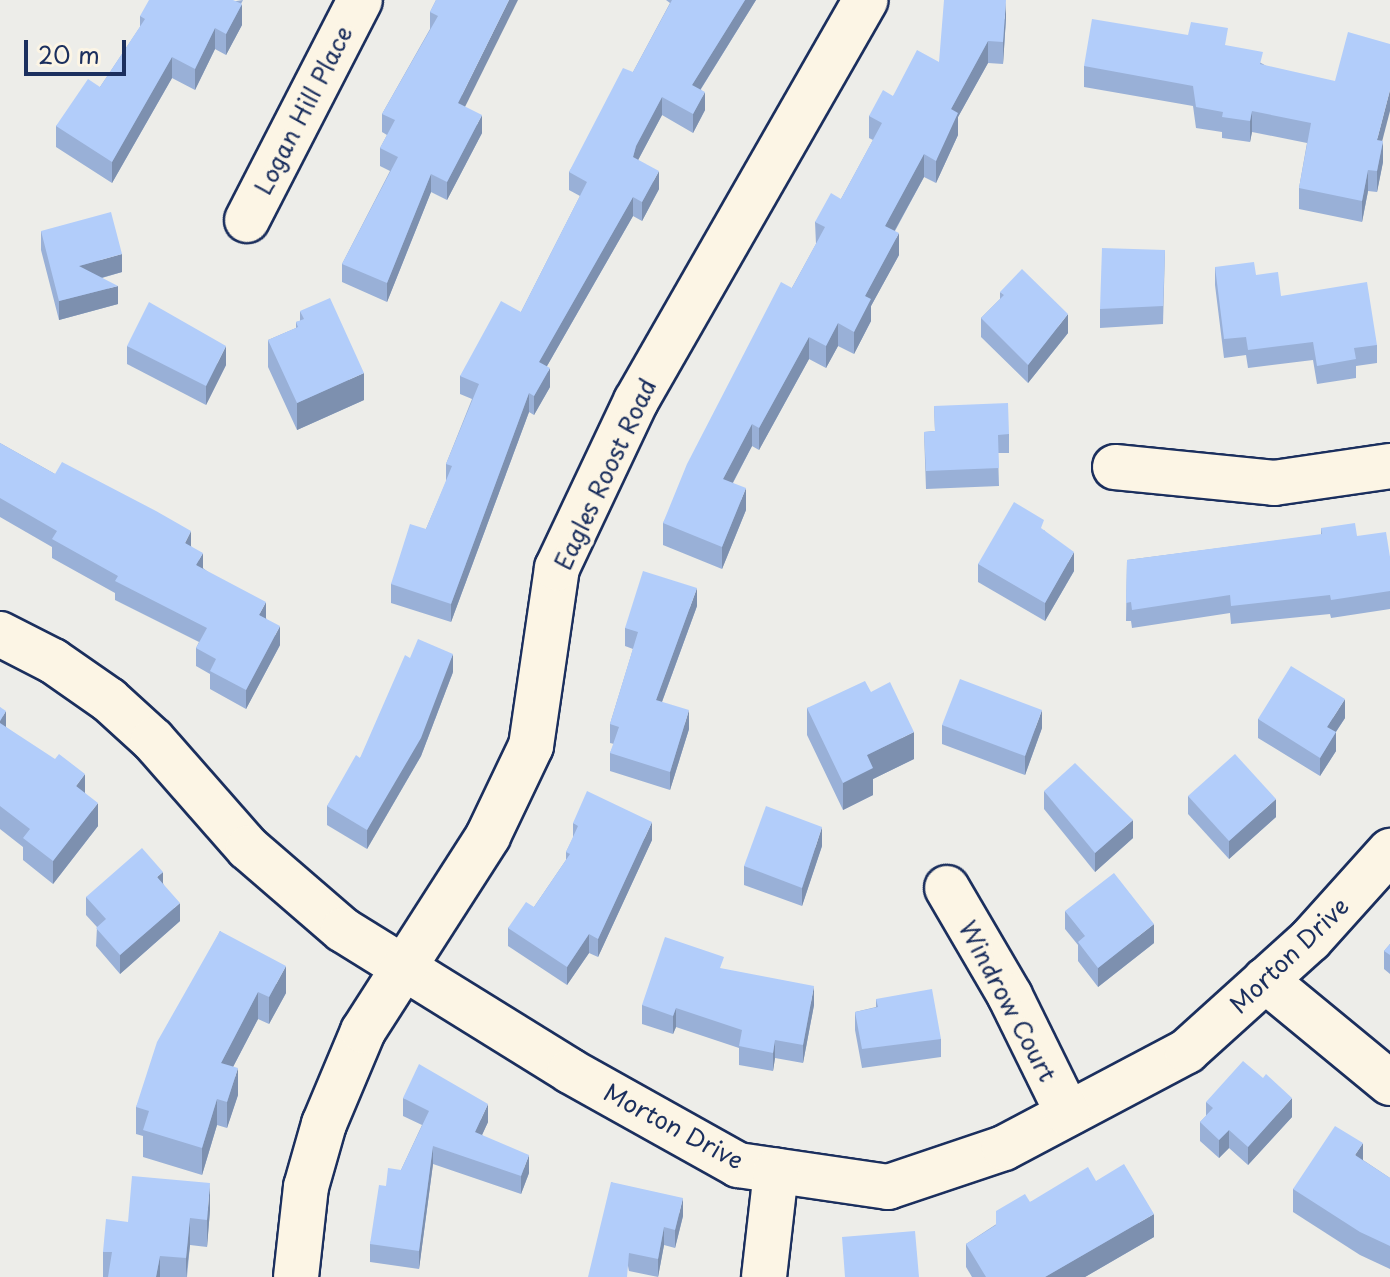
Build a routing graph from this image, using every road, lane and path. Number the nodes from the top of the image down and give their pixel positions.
1 (360, 0) edge
2 (866, 0) edge
3 (247, 220) dead end
4 (1390, 466) edge
5 (1115, 467) dead end
6 (0, 634) edge
7 (1390, 851) edge
8 (947, 888) dead end
9 (404, 968) junction
10 (1265, 980) junction
11 (1390, 1083) edge
12 (1068, 1114) junction
13 (776, 1171) junction
14 (296, 1277) edge
15 (764, 1277) edge

1 - 3 street, Logan Hill Place
2 - 9 street, Eagles Roost Road
4 - 5 street
6 - 9 street, Morton Drive
7 - 10 street, Morton Drive
8 - 12 street, Windrow Court
9 - 13 street, Morton Drive
9 - 14 street, Eagles Roost Road
10 - 11 street
10 - 12 street, Morton Drive
12 - 13 street, Morton Drive
13 - 15 street

